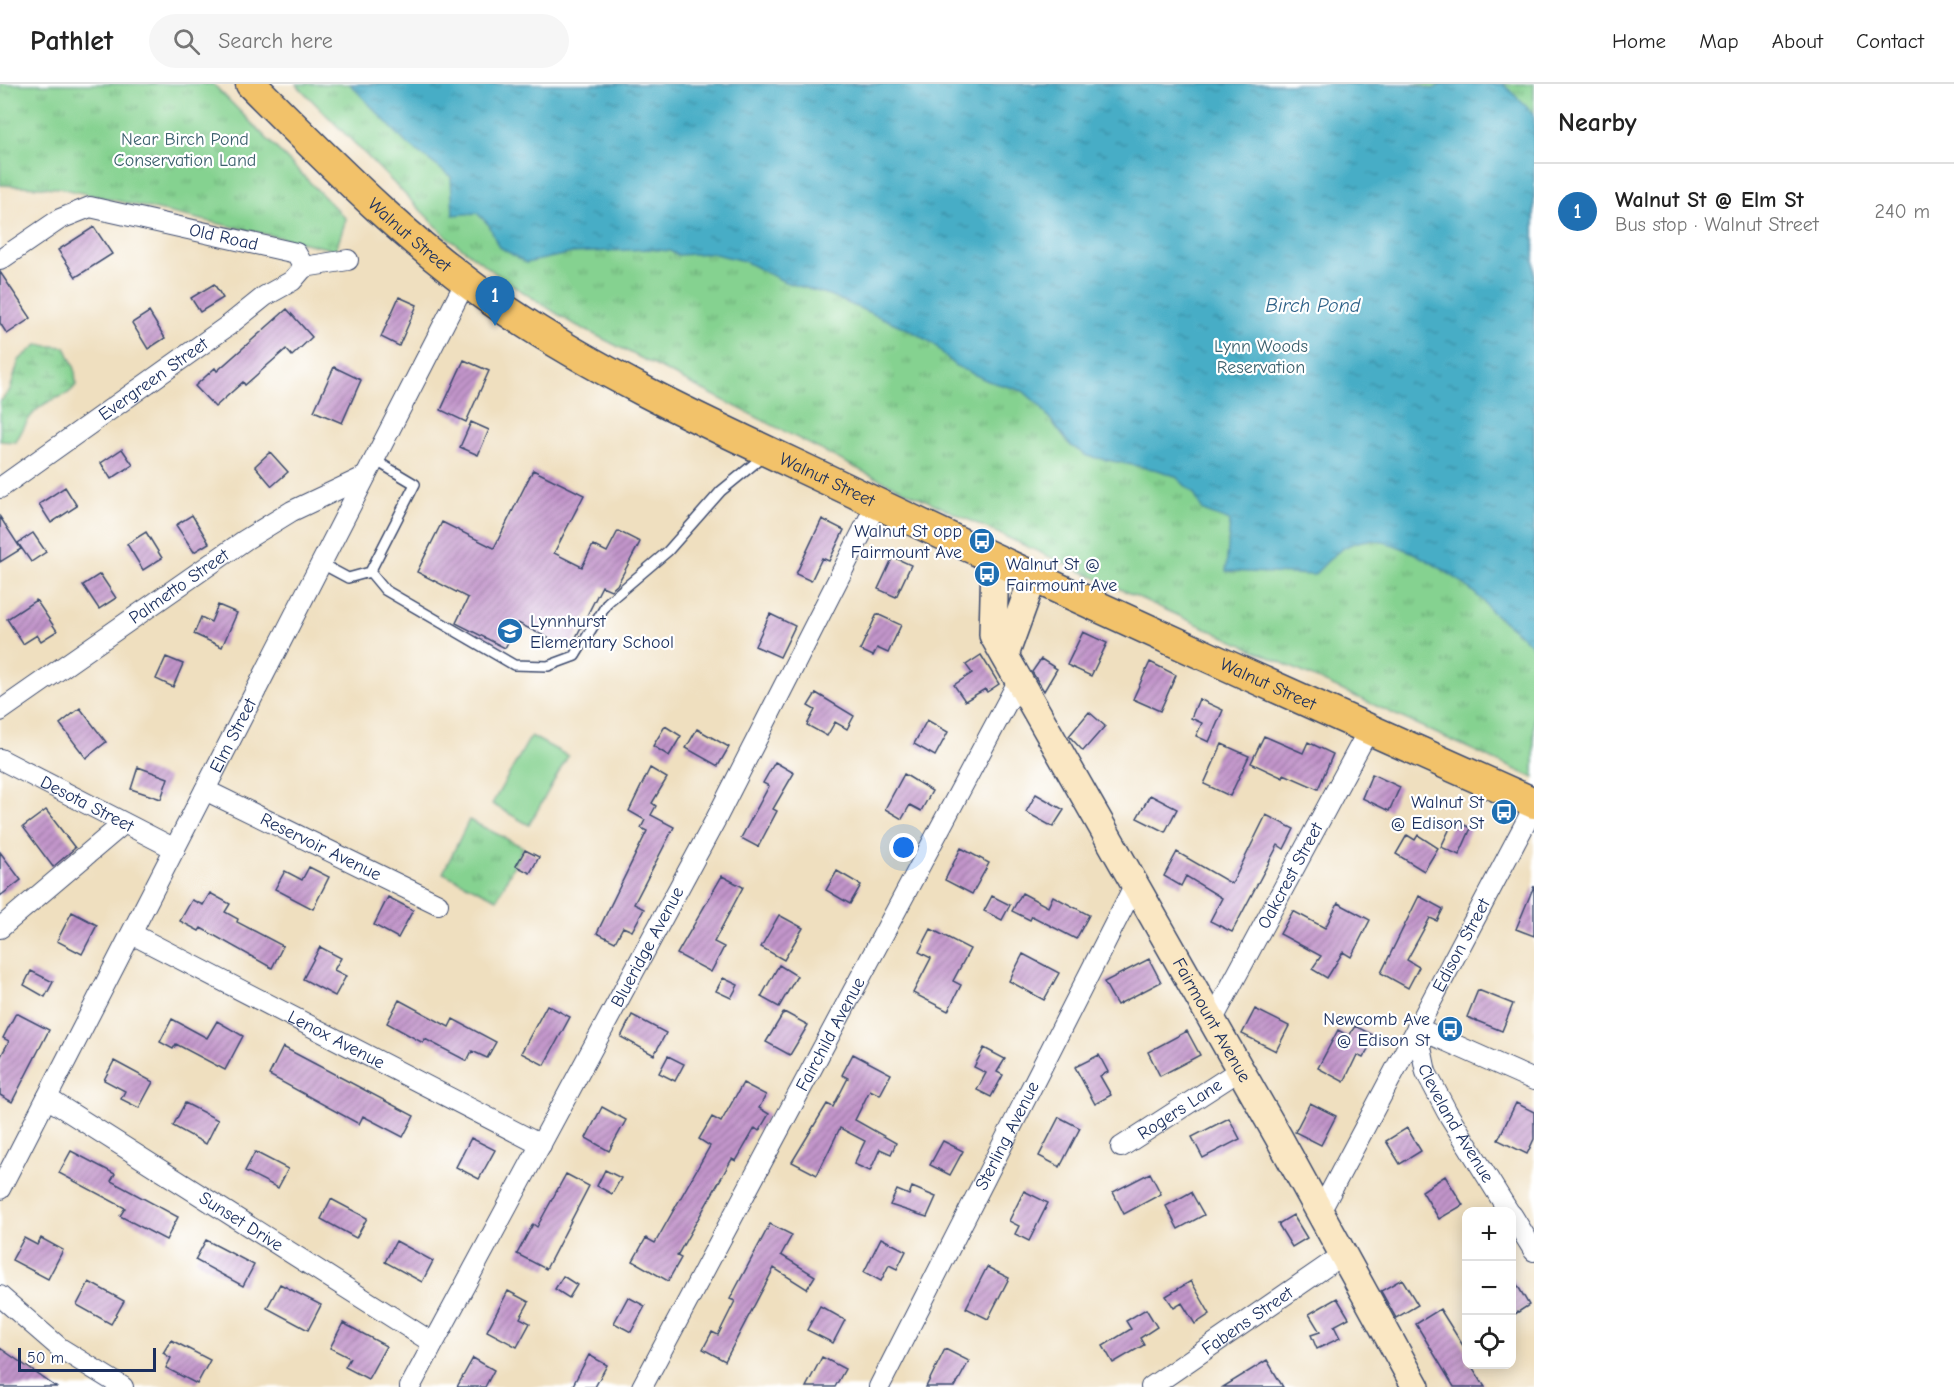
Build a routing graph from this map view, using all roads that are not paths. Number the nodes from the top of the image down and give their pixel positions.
1 (251, 84) edge
2 (0, 260) edge
3 (348, 260) dead end
4 (304, 267) junction
5 (466, 281) junction
6 (769, 452) junction
7 (369, 468) junction
8 (0, 488) edge
9 (877, 503) junction
10 (995, 560) junction
11 (320, 563) junction
12 (370, 572) junction
13 (1034, 578) junction
14 (1005, 655) junction
15 (1019, 680) junction
16 (0, 711) edge
17 (1369, 729) junction
18 (0, 759) edge
19 (205, 790) junction
20 (1534, 805) edge
21 (123, 824) junction
22 (175, 849) junction
23 (1135, 884) junction
24 (438, 904) dead end
25 (0, 927) edge
26 (132, 934) junction
27 (1212, 1021) junction
28 (1417, 1028) junction
29 (1240, 1070) junction
30 (1534, 1080) edge
31 (47, 1098) junction
32 (541, 1145) junction
33 (1121, 1147) dead end
34 (0, 1189) edge
35 (1506, 1207) edge
36 (1320, 1212) junction
37 (1516, 1222) edge
38 (1534, 1251) edge
39 (1344, 1254) junction
40 (0, 1296) edge
41 (433, 1343) junction
42 (123, 1387) edge
43 (410, 1387) edge
44 (642, 1387) edge
45 (879, 1387) edge
46 (1151, 1387) edge
47 (1416, 1387) edge

1 - 5 main road, Walnut Street
2 - 4 street, Old Road
3 - 4 street
4 - 8 street, Evergreen Street
5 - 6 main road, Walnut Street
5 - 7 street, Elm Street
6 - 9 main road, Walnut Street
6 - 12 lane
7 - 11 street, Elm Street
7 - 12 lane
7 - 16 street, Palmetto Street
9 - 10 main road, Walnut Street
9 - 32 street, Blueridge Avenue
10 - 13 main road, Walnut Street
10 - 14 street, Fairmount Avenue
11 - 12 lane
11 - 19 street, Elm Street
13 - 14 street
13 - 17 main road, Walnut Street
14 - 15 street, Fairmount Avenue
15 - 23 street, Fairmount Avenue
15 - 44 street, Fairchild Avenue
17 - 20 main road, Walnut Street
17 - 27 street, Oakcrest Street
18 - 21 street, Desota Street
19 - 22 street, Elm Street
19 - 24 street, Reservoir Avenue
20 - 28 street, Edison Street
21 - 22 street, Desota Street
21 - 25 street
22 - 26 street, Elm Street
23 - 27 street, Fairmount Avenue
23 - 45 street, Sterling Avenue
26 - 31 street, Elm Street
26 - 32 street, Lenox Avenue
27 - 29 street, Fairmount Avenue
28 - 30 street
28 - 35 street, Cleveland Avenue
28 - 36 street, Edison Street
29 - 33 street, Rogers Lane
29 - 36 street, Fairmount Avenue
31 - 34 street, Elm Street
31 - 41 street, Sunset Drive
32 - 41 street, Blueridge Avenue
36 - 39 street, Fairmount Avenue
37 - 38 street, Cleveland Avenue
39 - 46 street, Fabens Street
39 - 47 street, Fairmount Avenue
40 - 42 street
41 - 43 street, Blueridge Avenue

